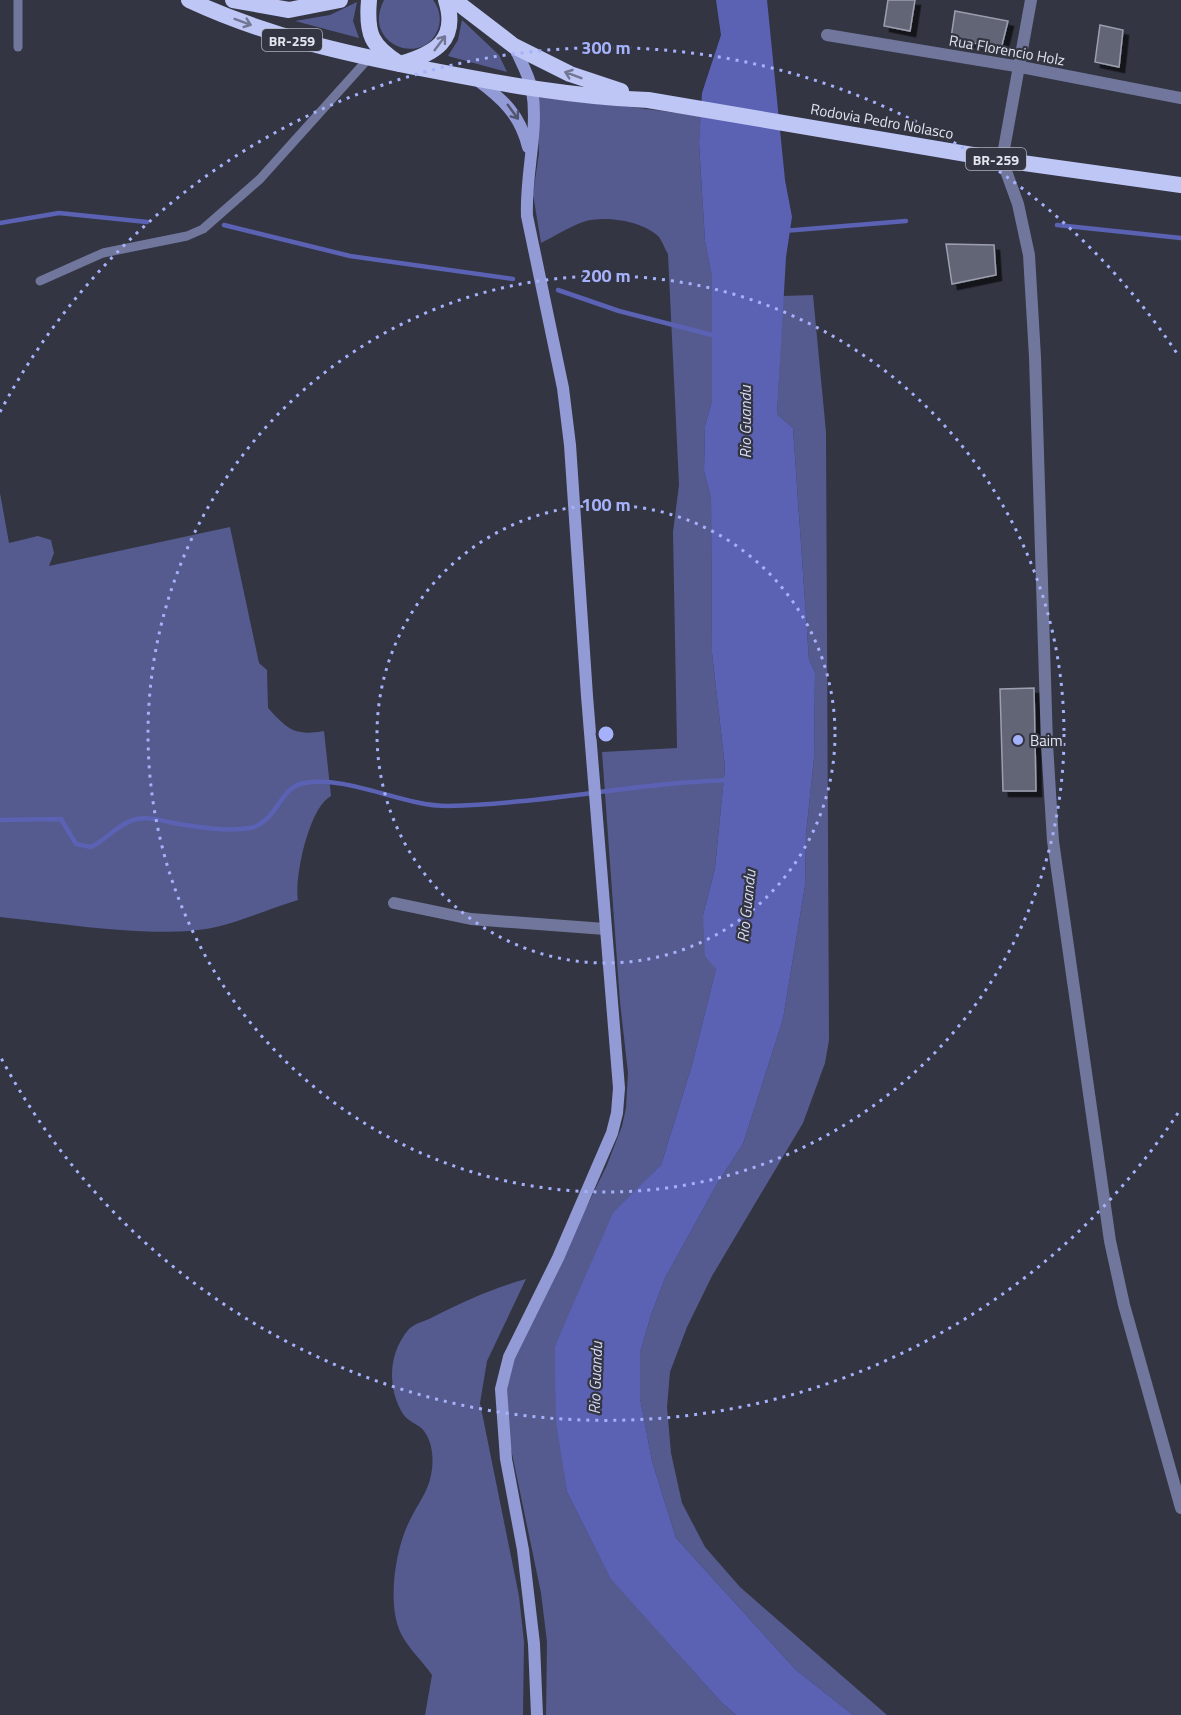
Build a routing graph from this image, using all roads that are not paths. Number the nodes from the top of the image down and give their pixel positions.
1 (18, 0) edge
2 (189, 0) edge
3 (233, 0) edge
4 (340, 0) edge
5 (369, 0) edge
6 (446, 0) edge
7 (454, 0) edge
8 (1031, 0) edge
9 (827, 35) dead end
10 (514, 46) junction
11 (18, 47) dead end
12 (368, 59) junction
13 (400, 64) junction
14 (1021, 67) junction
15 (476, 79) junction
16 (532, 88) junction
17 (1181, 98) edge
18 (653, 100) junction
19 (530, 158) junction
20 (1002, 160) junction
21 (1181, 185) edge
22 (40, 281) dead end
23 (394, 903) dead end
24 (605, 928) junction
25 (1181, 1508) edge
26 (537, 1715) edge

1 - 11 lane
2 -> 12 highway, Rodovia Pedro Nolasco / BR-259
3 - 4 highway, BR-259
5 - 13 highway
13 -> 6 highway
7 - 10 highway, Rodovia Pedro Nolasco / BR-259
8 - 14 street
9 - 14 street, Rua Florencio Holz
10 - 16 main road
18 -> 10 highway, Rodovia Pedro Nolasco / BR-259
12 - 13 highway, Rodovia Pedro Nolasco / BR-259
12 - 22 lane
13 - 15 highway, Rodovia Pedro Nolasco / BR-259
14 - 17 street, Rua Florencio Holz
14 - 20 street
15 - 16 highway, Rodovia Pedro Nolasco / BR-259
15 -> 19 main road
16 - 18 highway, Rodovia Pedro Nolasco / BR-259
16 - 19 main road
18 - 20 highway, Rodovia Pedro Nolasco / BR-259
19 - 24 main road
20 - 21 highway, Rodovia Pedro Nolasco / BR-259
20 - 25 street
23 - 24 street
24 - 26 main road

